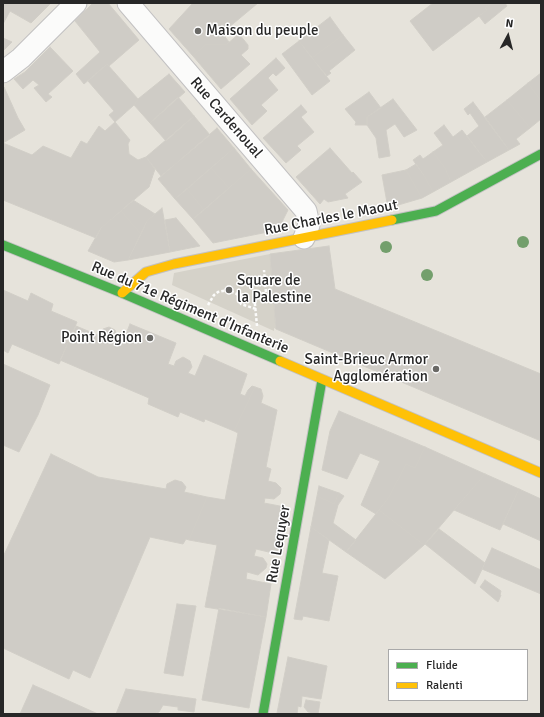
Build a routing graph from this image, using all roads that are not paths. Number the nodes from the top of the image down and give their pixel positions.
1 (76, 3) edge
2 (128, 3) edge
3 (3, 72) edge
4 (541, 154) edge
5 (304, 238) junction
6 (3, 245) edge
7 (122, 293) junction
8 (322, 380) junction
9 (541, 473) edge
10 (263, 714) edge

1 - 3 street
2 - 5 street, Rue Cardenoual
4 - 5 street, Rue Charles le Maout
5 - 7 street, Rue Charles le Maout
6 - 7 street, Rue du 71e Régiment d'Infanterie
7 - 8 street, Rue du 71e Régiment d'Infanterie
8 - 9 street, Rue du 71e Régiment d'Infanterie
8 - 10 street, Rue Lequyer

